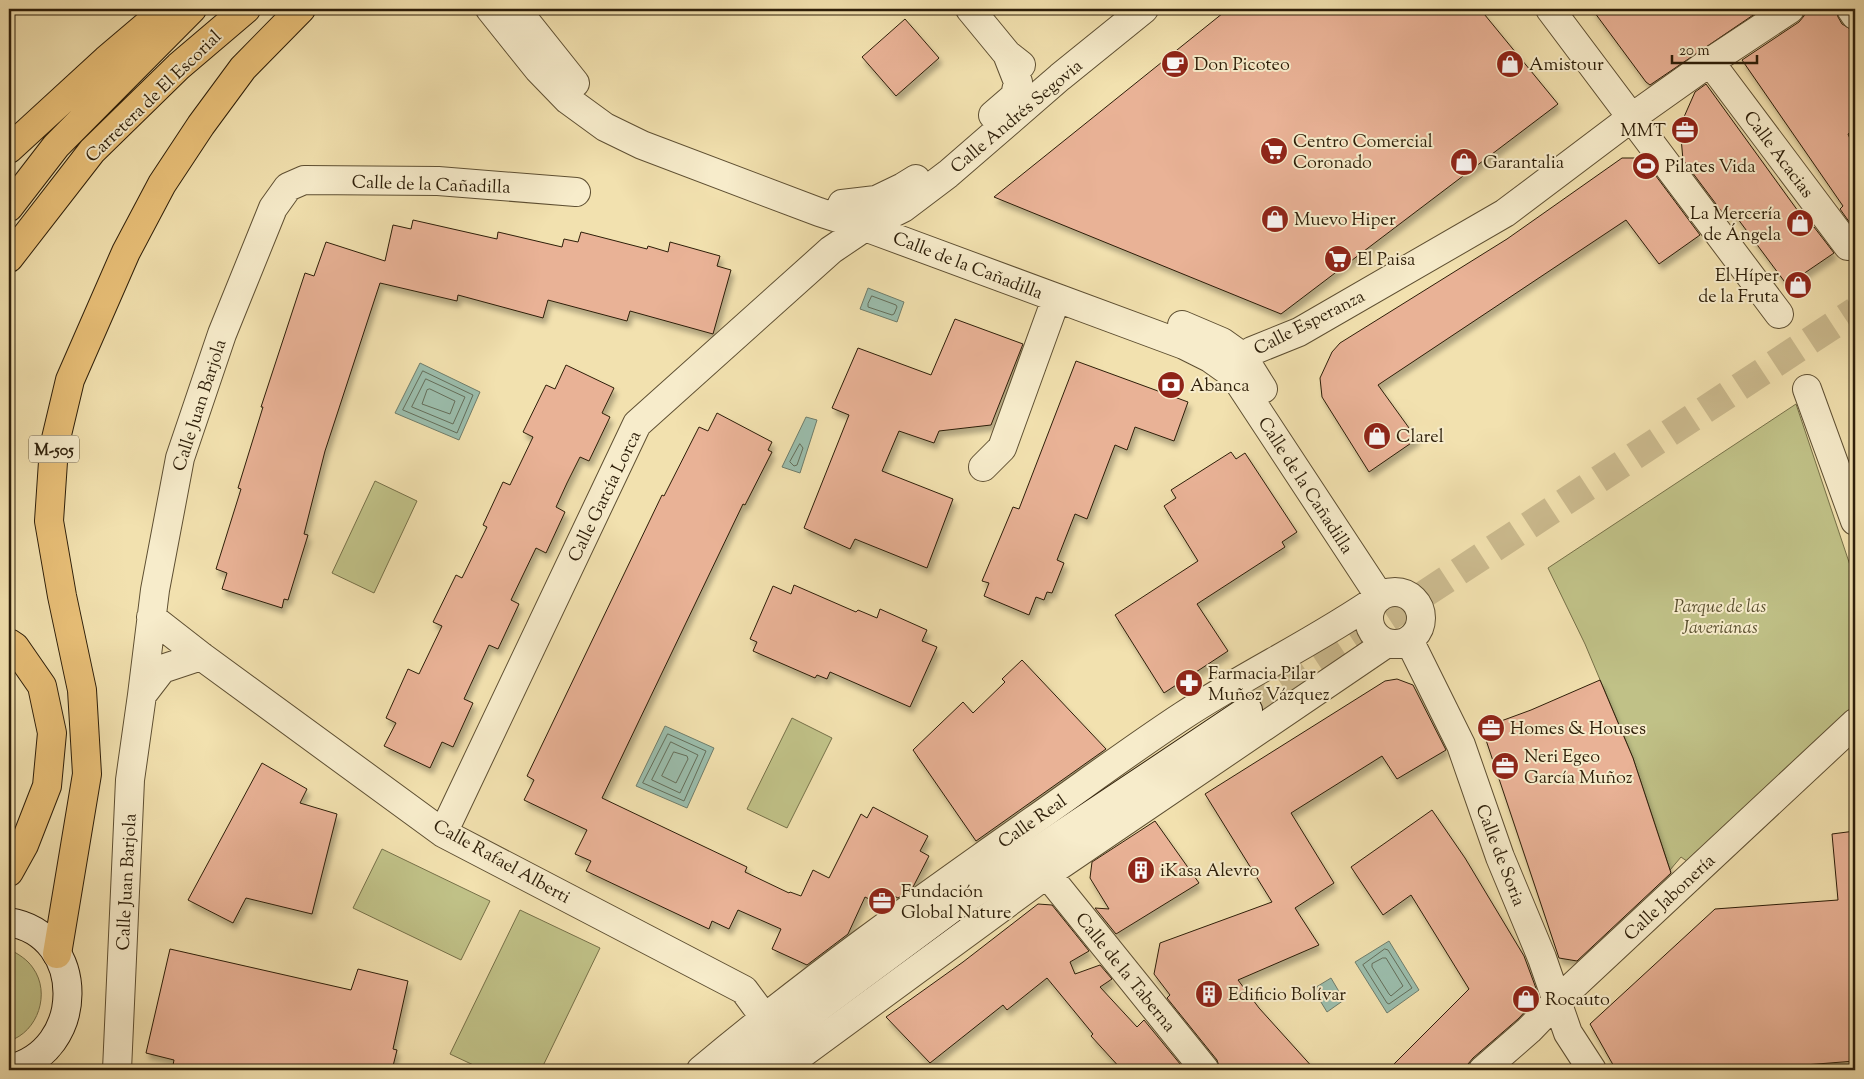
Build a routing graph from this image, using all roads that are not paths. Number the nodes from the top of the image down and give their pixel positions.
1 (166, 9) edge
2 (192, 9) edge
3 (246, 9) edge
4 (300, 9) edge
5 (490, 9) edge
6 (516, 9) edge
7 (970, 9) edge
8 (1144, 9) edge
9 (1550, 9) edge
10 (1790, 9) edge
11 (1851, 9) edge
12 (1855, 15) edge
13 (1007, 54) junction
14 (1710, 62) junction
15 (1060, 78) junction
16 (1631, 118) junction
17 (9, 149) edge
18 (288, 188) joint
19 (576, 192) dead end
20 (842, 204) junction
21 (9, 207) edge
22 (875, 222) junction
23 (1848, 246) dead end
24 (9, 258) edge
25 (1056, 299) junction
26 (1779, 314) dead end
27 (1239, 366) junction
28 (1807, 389) dead end
29 (983, 467) dead end
30 (1853, 516) edge
31 (1405, 596) junction
32 (151, 617) junction
33 (1398, 641) junction
34 (9, 643) edge
35 (201, 656) junction
36 (142, 695) junction
37 (1248, 710) tunnel mouth
38 (1855, 723) edge
39 (443, 832) junction
40 (9, 872) edge
41 (1047, 874) junction
42 (9, 922) edge
43 (57, 954) junction
44 (1557, 1001) junction
45 (764, 1017) junction
46 (46, 1060) edge
47 (9, 1069) edge
48 (117, 1070) edge
49 (701, 1070) edge
50 (740, 1070) edge
51 (780, 1070) edge
52 (1205, 1070) edge
53 (1483, 1070) edge
54 (1592, 1070) edge

1 - 17 highway
2 - 21 highway
3 - 24 highway, Carretera de El Escorial
4 - 43 highway, M-505
5 - 22 street, Calle de la Cañadilla
6 - 20 street, Calle de la Cañadilla
7 - 13 street
8 - 15 street, Calle Andrés Segovia
9 - 16 street
10 - 14 street, Calle Esperanza
11 - 12 street
13 - 15 street
13 - 20 street, Calle Andrés Segovia
14 - 16 street, Calle Esperanza
14 - 23 street, Calle Acacias
15 - 22 street, Calle Andrés Segovia
16 - 26 street
16 - 27 street, Calle Esperanza
18 - 19 street, Calle de la Cañadilla
18 - 32 street, Calle Juan Barjola
20 - 22 street, Calle de la Cañadilla
22 - 25 street, Calle de la Cañadilla
22 - 27 street, Calle de la Cañadilla
22 - 39 street, Calle García Lorca
25 - 27 street, Calle de la Cañadilla
25 - 29 street
27 - 31 street, Calle de la Cañadilla
28 - 30 street
31 - 33 street
31 - 33 street, Calle de Soria
31 - 45 street, Calle Real
32 - 35 street, Calle Rafael Alberti
32 - 36 street, Calle Juan Barjola
33 - 41 street
33 - 44 street, Calle de Soria
34 - 40 highway
35 - 36 street, Calle Juan Barjola
35 - 39 street, Calle Rafael Alberti
36 - 48 street, Calle Juan Barjola
37 - 50 street, Calle Real
38 - 44 street, Calle Jabonería
39 - 45 street, Calle Rafael Alberti
41 - 51 street
41 - 52 street, Calle de la Taberna
42 - 43 street
43 - 46 street
44 - 53 street, Calle Jabonería
44 - 54 street, Calle de Soria
45 - 49 street, Calle Real
46 - 47 street

